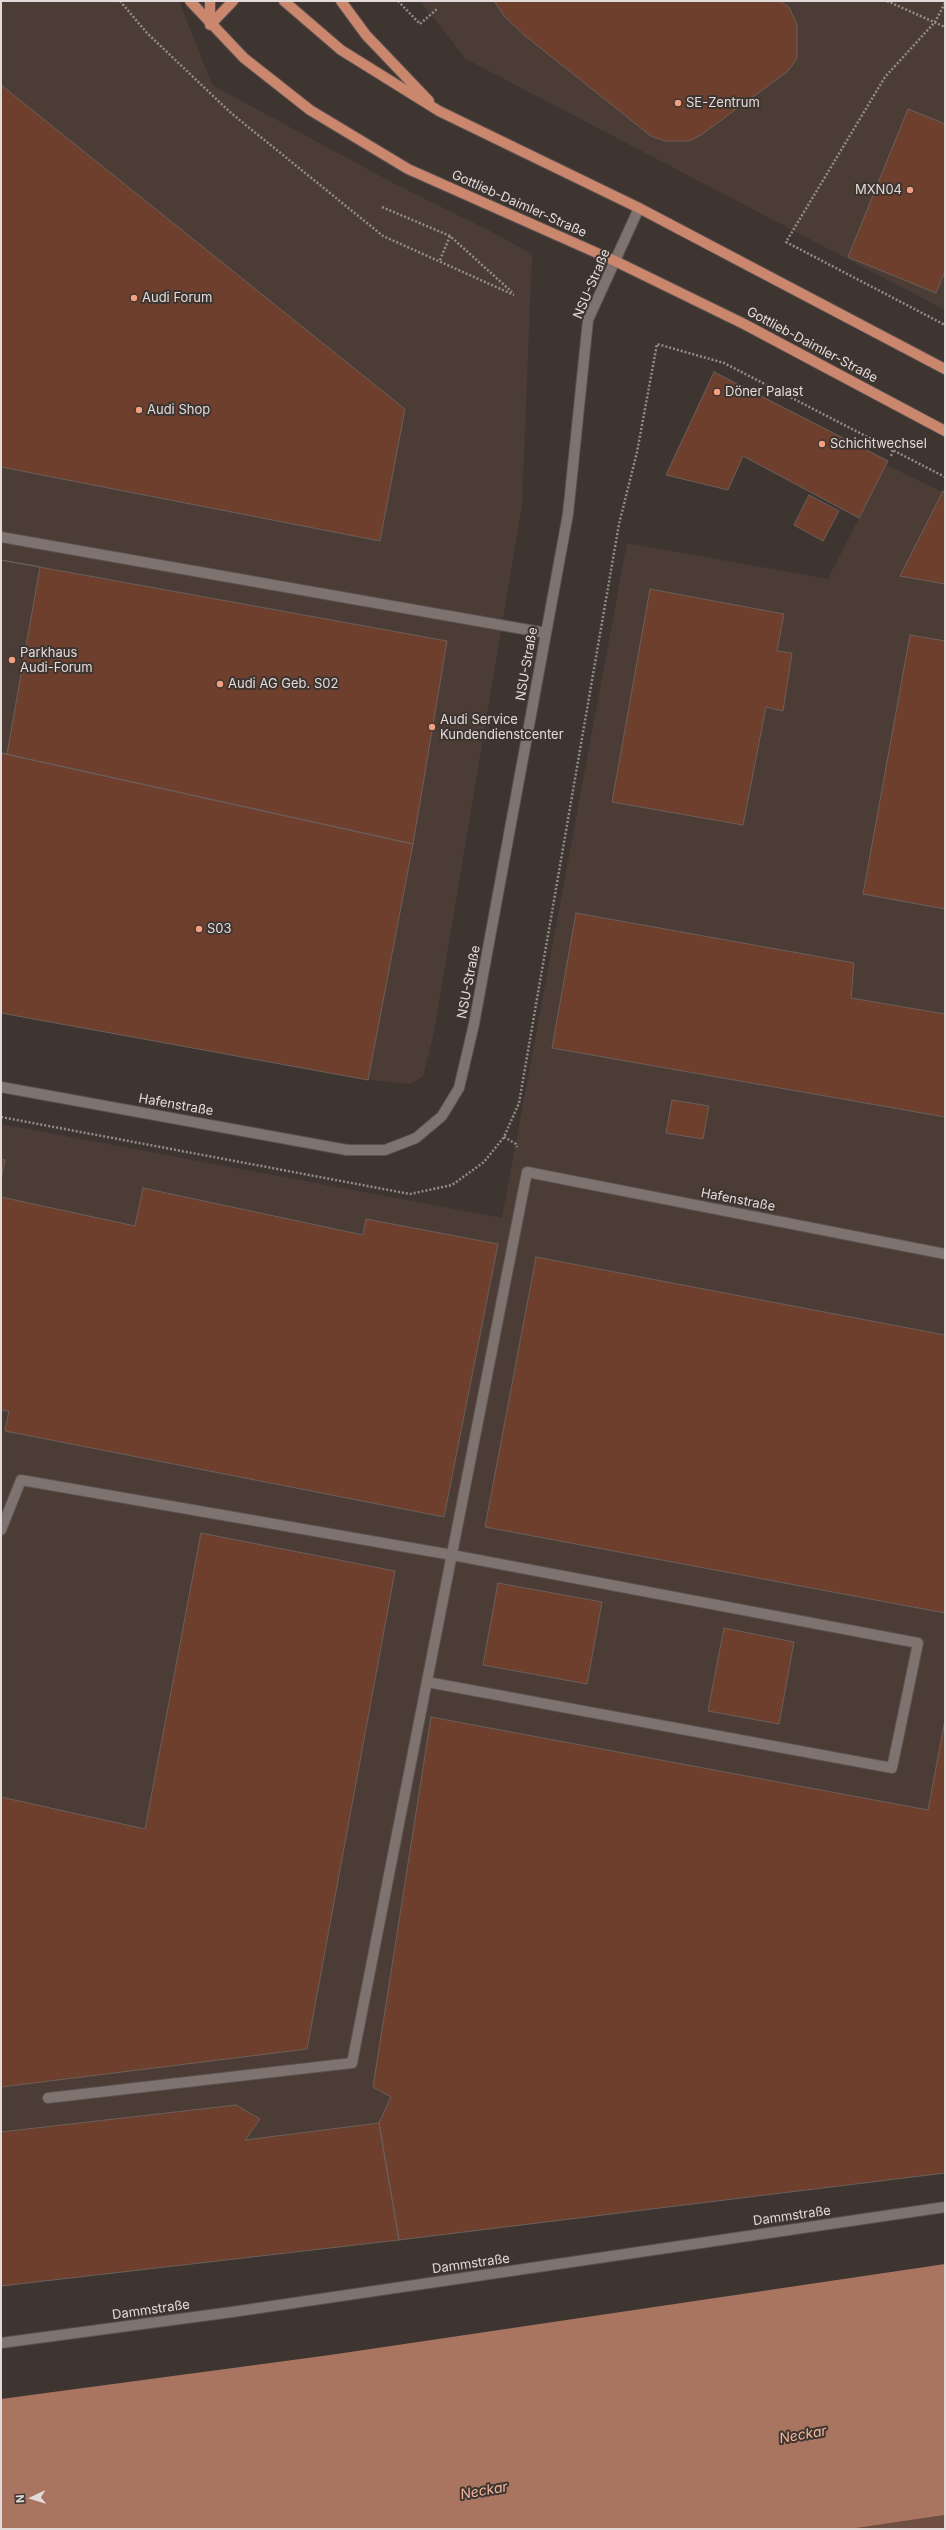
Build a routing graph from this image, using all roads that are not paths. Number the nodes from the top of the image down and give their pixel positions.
1 (190, 1) edge
2 (210, 1) edge
3 (233, 1) edge
4 (284, 1) edge
5 (341, 1) edge
6 (210, 25) junction
7 (439, 111) junction
8 (639, 208) junction
9 (615, 261) junction
10 (945, 369) edge
11 (945, 431) edge
12 (1, 537) edge
13 (546, 634) junction
14 (1, 1087) edge
15 (347, 1150) joint
16 (945, 1254) edge
17 (1, 1530) edge
18 (452, 1555) junction
19 (427, 1682) junction
20 (48, 2098) dead end
21 (945, 2207) edge
22 (1, 2343) edge

1 - 6 main road
2 - 6 main road
3 - 6 main road
4 - 7 main road
5 - 7 main road
6 - 9 main road, Gottlieb-Daimler-Straße
7 - 8 main road
8 - 9 street, NSU-Straße
8 - 10 main road
9 - 11 main road, Gottlieb-Daimler-Straße
9 - 13 street, NSU-Straße
12 - 13 street
13 - 15 street, NSU-Straße
14 - 15 street, Hafenstraße
16 - 18 street, Hafenstraße
17 - 18 street
18 - 19 street
18 - 19 street
19 - 20 street
21 - 22 street, Dammstraße

